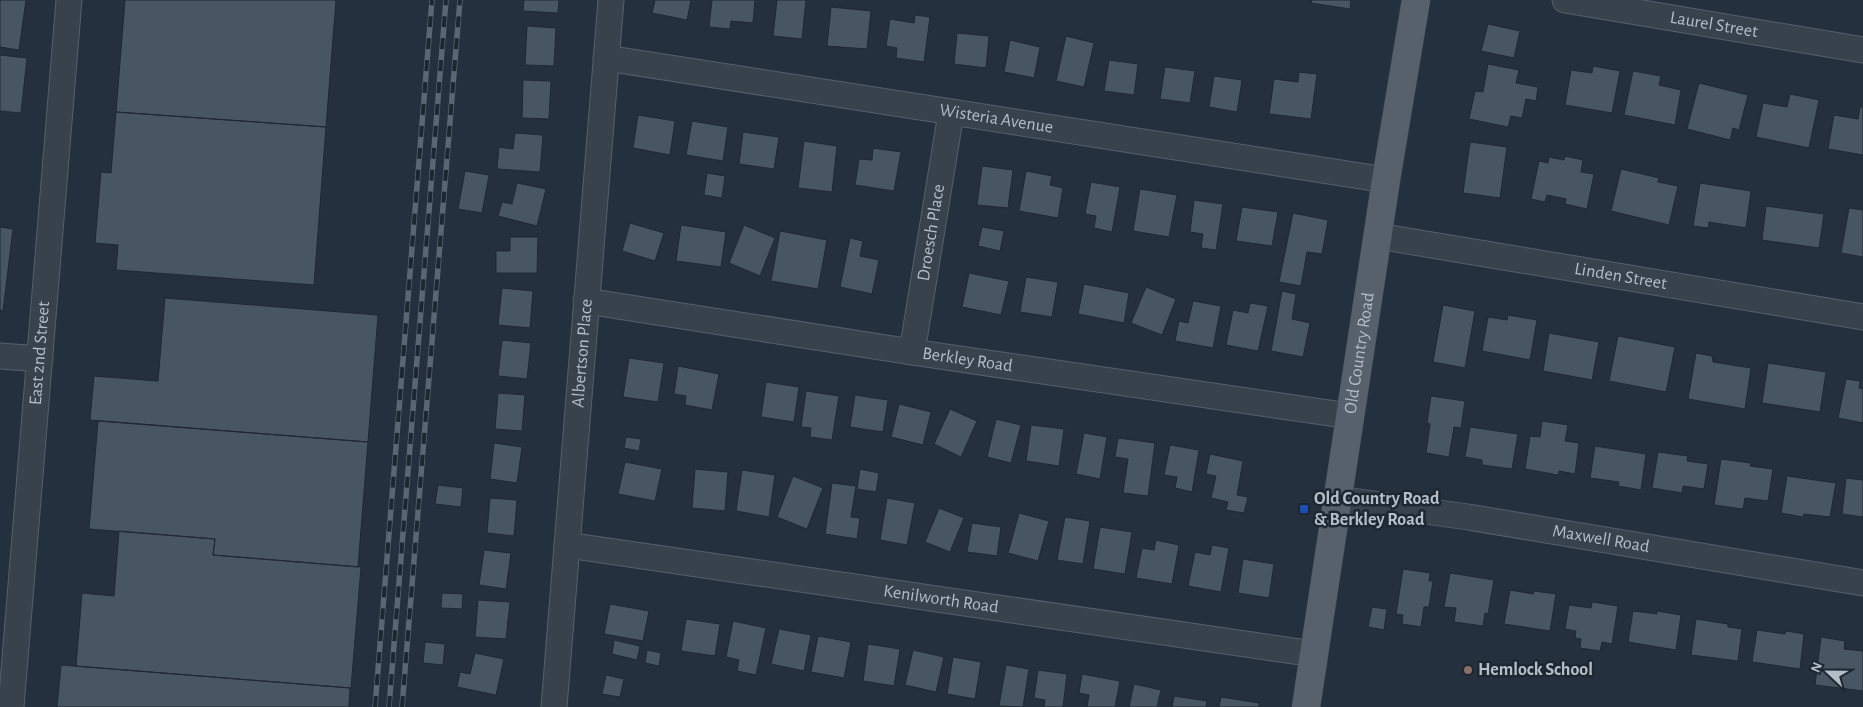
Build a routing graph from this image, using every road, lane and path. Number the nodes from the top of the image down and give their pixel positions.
1 (69, 0) edge
2 (611, 0) edge
3 (1416, 0) edge
4 (1565, 0) edge
5 (1863, 50) edge
6 (606, 58) junction
7 (951, 112) junction
8 (1386, 180) junction
9 (1378, 236) junction
10 (586, 301) junction
11 (1863, 317) edge
12 (912, 352) junction
13 (0, 356) edge
14 (40, 359) junction
15 (1350, 416) junction
16 (1338, 499) junction
17 (567, 545) junction
18 (1863, 584) edge
19 (1314, 654) junction
20 (11, 707) edge
21 (554, 707) edge
22 (1306, 707) edge

1 - 14 street, East 2nd Street
2 - 6 street, Albertson Place
3 - 8 main road, Old Country Road
4 - 5 street, Laurel Street
6 - 7 street, Wisteria Avenue
6 - 10 street, Albertson Place
7 - 8 street, Wisteria Avenue
7 - 12 street, Droesch Place
8 - 9 main road, Old Country Road
9 - 11 street, Linden Street
9 - 15 main road, Old Country Road
10 - 12 street, Berkley Road
10 - 17 street, Albertson Place
12 - 15 street, Berkley Road
13 - 14 street
14 - 20 street, East 2nd Street
15 - 16 main road, Old Country Road
16 - 18 street, Maxwell Road
16 - 19 main road, Old Country Road
17 - 19 street, Kenilworth Road
17 - 21 street, Albertson Place
19 - 22 main road, Old Country Road

